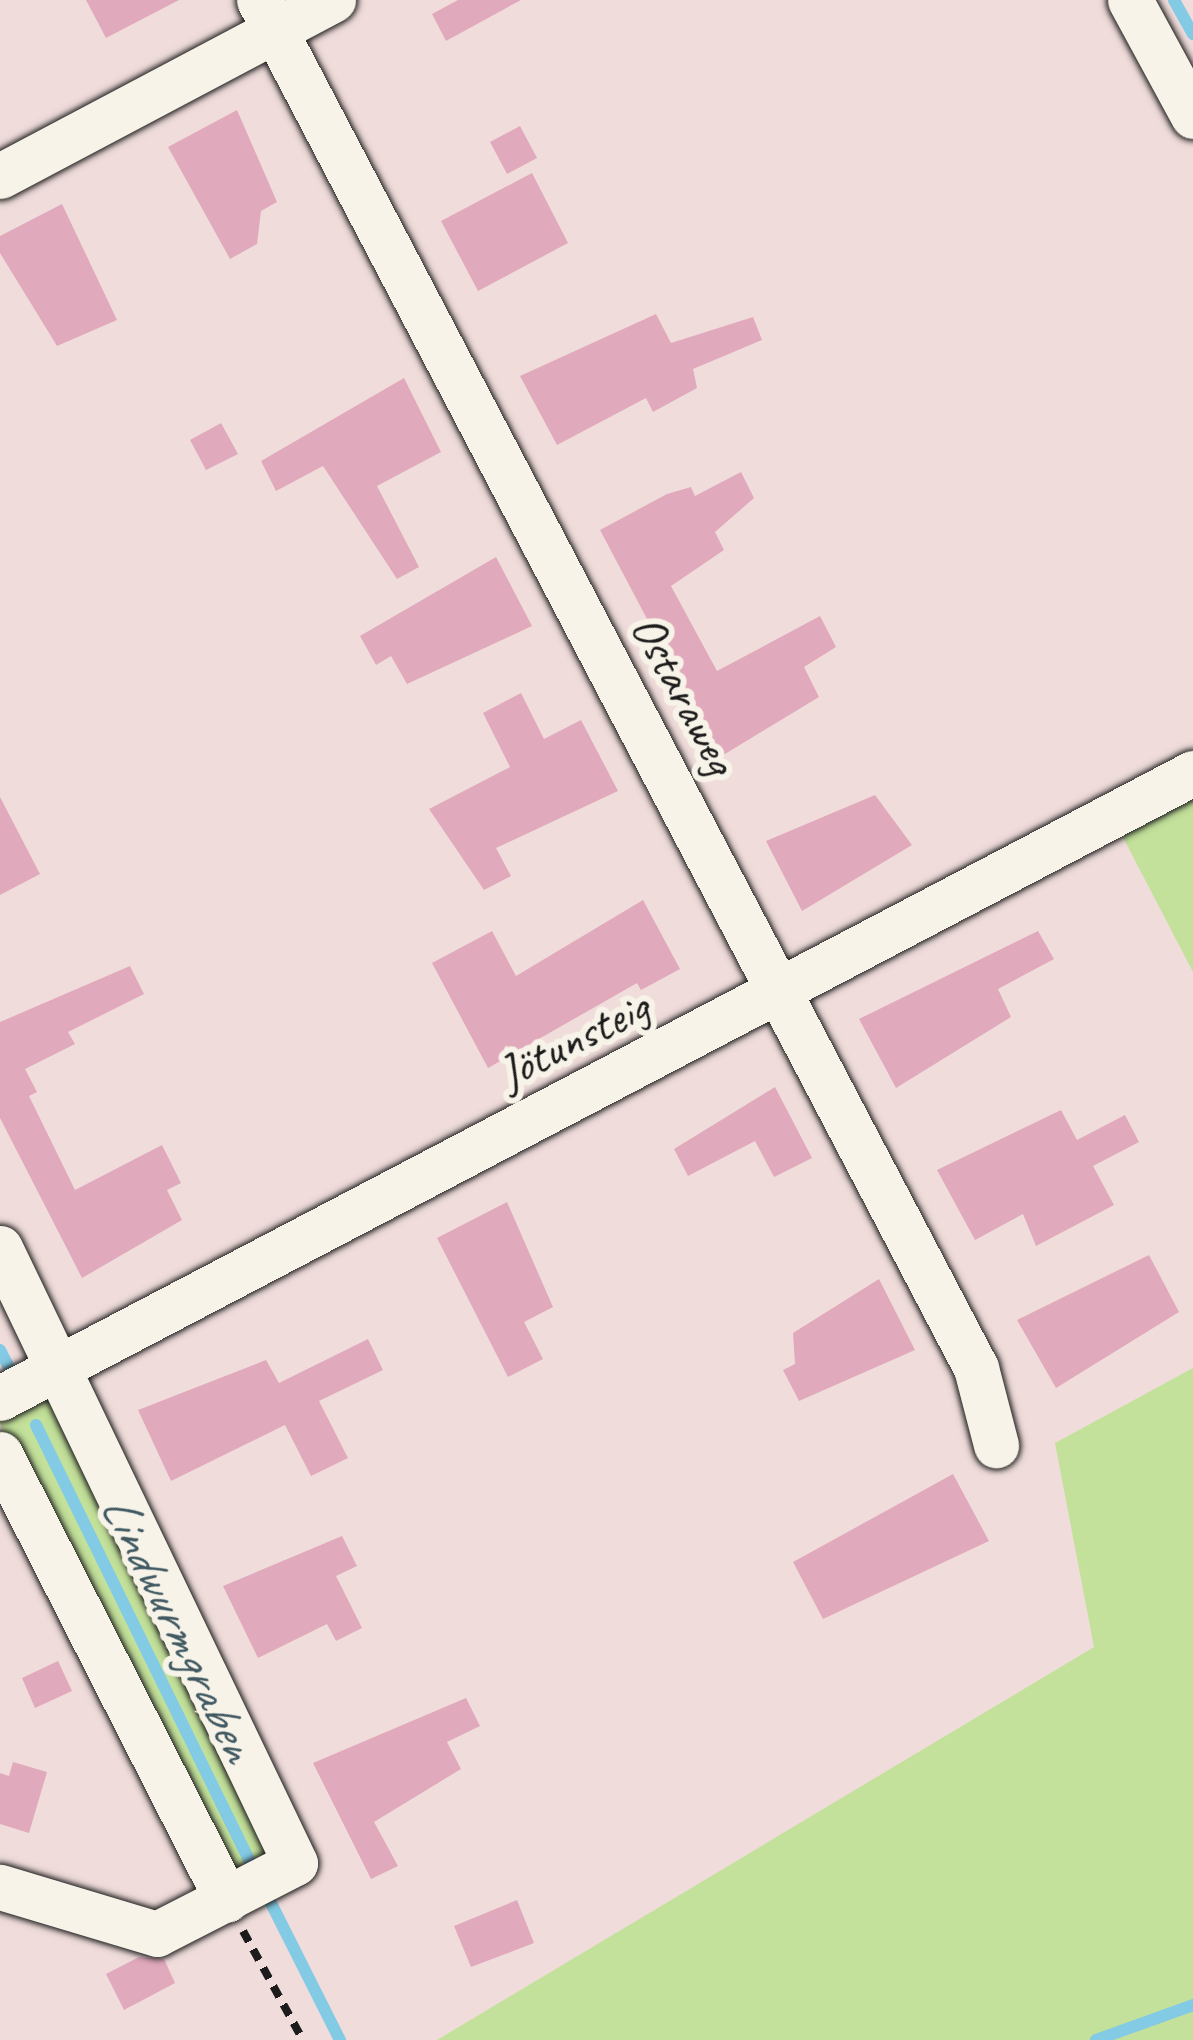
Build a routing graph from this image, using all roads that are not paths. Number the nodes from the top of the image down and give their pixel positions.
1 (333, 0) edge
2 (1130, 0) edge
3 (267, 15) edge
4 (1193, 116) edge
5 (0, 176) edge
6 (1193, 773) edge
7 (780, 993) junction
8 (0, 1248) edge
9 (56, 1370) junction
10 (0, 1398) edge
11 (997, 1445) dead end
12 (0, 1454) edge
13 (0, 1887) edge
14 (227, 1900) junction

1 - 3 street
2 - 4 street
3 - 5 street
3 - 7 street, Ostaraweg
6 - 7 street, Jötunsteig
7 - 9 street, Jötunsteig
7 - 11 street, Ostaraweg
8 - 9 street
9 - 10 street, Jötunsteig
9 - 14 street
12 - 14 street
13 - 14 street

